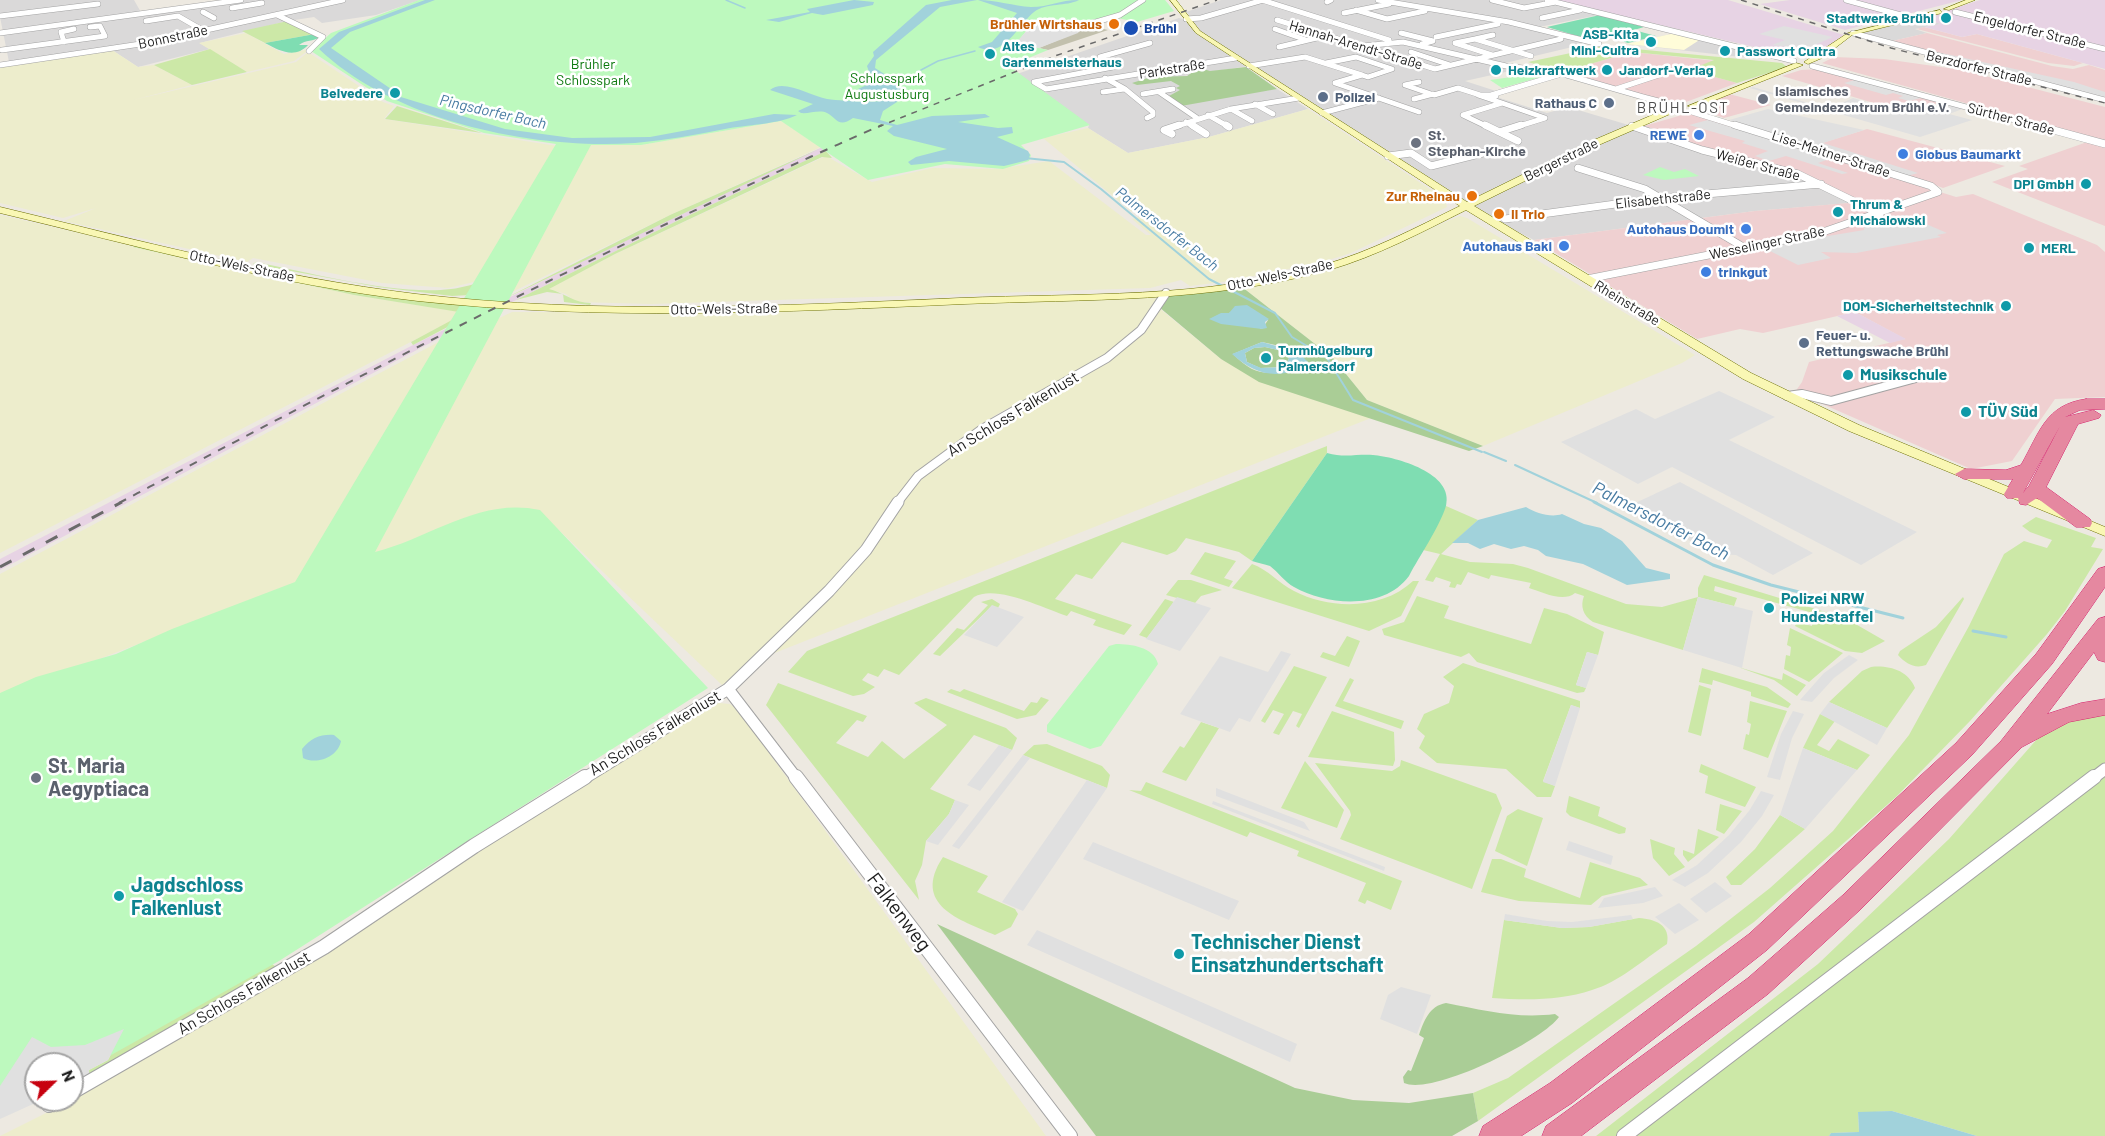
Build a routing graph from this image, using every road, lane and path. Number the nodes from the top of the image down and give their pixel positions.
1 (241, 0) edge
2 (343, 0) edge
3 (1143, 0) edge
4 (1173, 0) edge
5 (1263, 0) edge
6 (1378, 0) edge
7 (1492, 0) edge
8 (1547, 0) edge
9 (1846, 0) edge
10 (1972, 0) edge
11 (98, 2) edge
12 (1557, 2) junction
13 (262, 3) dead end
14 (1395, 3) junction
15 (1284, 6) junction
16 (1268, 9) dead end
17 (1582, 9) junction
18 (1356, 10) junction
19 (1431, 10) junction
20 (101, 11) dead end
21 (1947, 11) junction
22 (203, 12) junction
23 (1344, 13) dead end
24 (276, 15) junction
25 (1308, 15) junction
26 (0, 16) edge
27 (178, 16) junction
28 (1184, 17) junction
29 (214, 18) dead end
30 (1542, 18) dead end
31 (1912, 18) junction
32 (1327, 20) junction
33 (146, 21) dead end
34 (1506, 22) junction
35 (1089, 24) dead end
36 (1296, 27) junction
37 (1275, 29) dead end
38 (204, 31) junction
39 (0, 33) edge
40 (1401, 33) dead end
41 (1853, 33) junction
42 (1370, 34) junction
43 (1493, 35) dead end
44 (1325, 36) junction
45 (1437, 37) dead end
46 (1351, 38) junction
47 (1334, 39) junction
48 (1475, 39) junction
49 (1561, 39) dead end
50 (1306, 40) junction
51 (1341, 41) junction
52 (1392, 41) junction
53 (1150, 43) dead end
54 (62, 44) junction
55 (1599, 44) dead end
56 (1416, 45) junction
57 (1, 47) edge
58 (1279, 47) dead end
59 (1360, 47) junction
60 (2105, 49) edge
61 (309, 51) dead end
62 (1512, 51) junction
63 (1411, 52) dead end
64 (1492, 55) junction
65 (1531, 56) dead end
66 (1236, 58) junction
67 (1476, 59) junction
68 (1325, 63) junction
69 (1797, 63) junction
70 (3, 64) edge
71 (1810, 64) junction
72 (1452, 65) junction
73 (1249, 66) junction
74 (1667, 69) dead end
75 (1093, 71) junction
76 (1561, 74) junction
77 (1365, 76) junction
78 (1108, 79) junction
79 (1381, 81) dead end
80 (1419, 82) dead end
81 (1405, 85) junction
82 (1396, 87) dead end
83 (1125, 88) junction
84 (1173, 89) dead end
85 (1616, 89) junction
86 (1103, 92) dead end
87 (1159, 92) junction
88 (1143, 94) dead end
89 (1433, 94) junction
90 (1490, 96) junction
91 (1299, 98) junction
92 (1380, 98) junction
93 (1414, 99) dead end
94 (2105, 100) edge
95 (1502, 103) junction
96 (1255, 104) junction
97 (1683, 108) junction
98 (1231, 109) junction
99 (1419, 112) dead end
100 (1322, 113) junction
101 (1273, 114) dead end
102 (1208, 115) junction
103 (1146, 118) dead end
104 (1197, 118) junction
105 (1252, 121) dead end
106 (1186, 122) junction
107 (1632, 126) junction
108 (1229, 127) dead end
109 (1499, 132) junction
110 (1172, 134) dead end
111 (1206, 134) dead end
112 (1518, 141) dead end
113 (2105, 144) edge
114 (1495, 150) dead end
115 (1388, 156) junction
116 (1578, 168) dead end
117 (1821, 184) junction
118 (1936, 189) joint
119 (1660, 198) junction
120 (1467, 206) junction
121 (0, 210) edge
122 (1880, 214) junction
123 (1445, 216) junction
124 (1484, 217) junction
125 (1505, 219) dead end
126 (1745, 248) junction
127 (1587, 279) junction
128 (1166, 293) junction
129 (1916, 378) dead end
130 (1787, 396) junction
131 (2105, 404) edge
132 (2105, 415) edge
133 (2028, 468) junction
134 (1964, 474) junction
135 (2026, 494) junction
136 (2083, 523) joint
137 (2105, 532) edge
138 (2105, 573) edge
139 (2105, 624) edge
140 (2105, 646) edge
141 (2105, 654) edge
142 (728, 689) junction
143 (2105, 707) edge
144 (2009, 747) junction
145 (2105, 769) edge
146 (84, 1085) edge
147 (1070, 1136) edge
148 (1494, 1136) edge
149 (1557, 1136) edge
150 (1624, 1136) edge

1 - 39 street
2 - 24 street, Bonnstraße
3 - 35 street
4 - 28 street, Rheinstraße
5 - 15 street
5 - 28 street
6 - 14 street
7 - 12 street
8 - 12 street
9 - 31 street
10 - 21 street
11 - 20 street
11 - 26 street
12 - 17 street
13 - 22 street
14 - 18 street
14 - 19 street
15 - 16 street
15 - 25 street
17 - 30 street
17 - 69 street
18 - 19 street
18 - 23 street
19 - 34 street
21 - 31 street
21 - 60 street, Engeldorfer Straße
22 - 27 street
22 - 29 street
24 - 38 street, Bonnstraße
24 - 61 street
25 - 32 street
25 - 36 street, Hannah-Arendt-Straße
27 - 33 street
27 - 38 street
28 - 66 street, Rheinstraße
31 - 41 street
32 - 36 street
32 - 42 street
34 - 45 street
34 - 55 street
36 - 44 street, Hannah-Arendt-Straße
37 - 50 street
38 - 70 street, Bonnstraße
40 - 56 street
41 - 71 street
41 - 94 street, Berzdorfer Straße
42 - 46 street
42 - 52 street
43 - 48 street
44 - 47 street, Hannah-Arendt-Straße
44 - 50 street
46 - 47 street
46 - 51 street
47 - 51 street, Hannah-Arendt-Straße
48 - 62 street
48 - 64 street
49 - 62 street
50 - 58 street
51 - 59 street, Hannah-Arendt-Straße
52 - 56 street, Lise-Meitner-Straße
52 - 59 street
53 - 75 street
54 - 54 street
54 - 57 street
56 - 67 street, Lise-Meitner-Straße
57 - 70 street
59 - 72 street, Hannah-Arendt-Straße
62 - 64 street
62 - 65 street
63 - 72 street
64 - 67 street
66 - 73 street, Rheinstraße
66 - 78 street, Parkstraße
67 - 72 street
67 - 76 street, Lise-Meitner-Straße
68 - 73 street
68 - 77 street
68 - 77 street
69 - 71 street
69 - 97 street, Bergerstraße
71 - 113 street, Sürther Straße
73 - 91 street, Rheinstraße
74 - 85 street
75 - 78 street, Parkstraße
75 - 78 street, Parkstraße
76 - 85 street, Lise-Meitner-Straße
76 - 90 street
77 - 79 street
77 - 92 street
78 - 83 street, Parkstraße
80 - 81 street
81 - 82 street
81 - 89 street
83 - 86 street, Parkstraße
83 - 103 street, Parkstraße
84 - 87 street
85 - 97 street, Lise-Meitner-Straße
87 - 88 street
87 - 104 street
89 - 90 street
89 - 93 street
90 - 95 street
91 - 96 street
91 - 100 street, Rheinstraße
92 - 99 street
92 - 100 street
95 - 109 street
95 - 109 street
96 - 98 street
96 - 101 street
97 - 107 street, Bergerstraße
97 - 118 street, Lise-Meitner-Straße
98 - 102 street
98 - 105 street
100 - 115 street, Rheinstraße
102 - 104 street
102 - 108 street
104 - 106 street
106 - 110 street
106 - 111 street
107 - 117 street, Weißer Straße
107 - 120 street, Bergerstraße
109 - 112 street
114 - 115 street
115 - 120 street, Rheinstraße
116 - 119 street
117 - 119 street, Elisabethstraße
117 - 122 street, Weißer Straße
118 - 122 street, Wesselinger Straße
119 - 125 street, Elisabethstraße
119 - 126 street
120 - 123 street, Otto-Wels-Straße
120 - 124 street, Rheinstraße
121 - 128 street, Otto-Wels-Straße
122 - 126 street, Wesselinger Straße
123 - 124 street, Otto-Wels-Straße
123 - 128 street, Otto-Wels-Straße
124 - 127 street, Rheinstraße
126 - 127 street, Wesselinger Straße
127 - 130 street, Rheinstraße
128 - 142 street, An Schloss Falkenlust
129 - 130 street
130 - 134 street, Rheinstraße
131 - 133 highway
132 - 135 highway
133 - 134 highway
133 - 135 highway
134 - 135 street, Rheinstraße
135 - 136 highway
136 - 137 street
138 - 148 highway
139 - 144 highway
140 - 141 highway
142 - 146 street, An Schloss Falkenlust
142 - 147 street, Falkenweg
143 - 144 highway
144 - 149 highway
145 - 150 street

